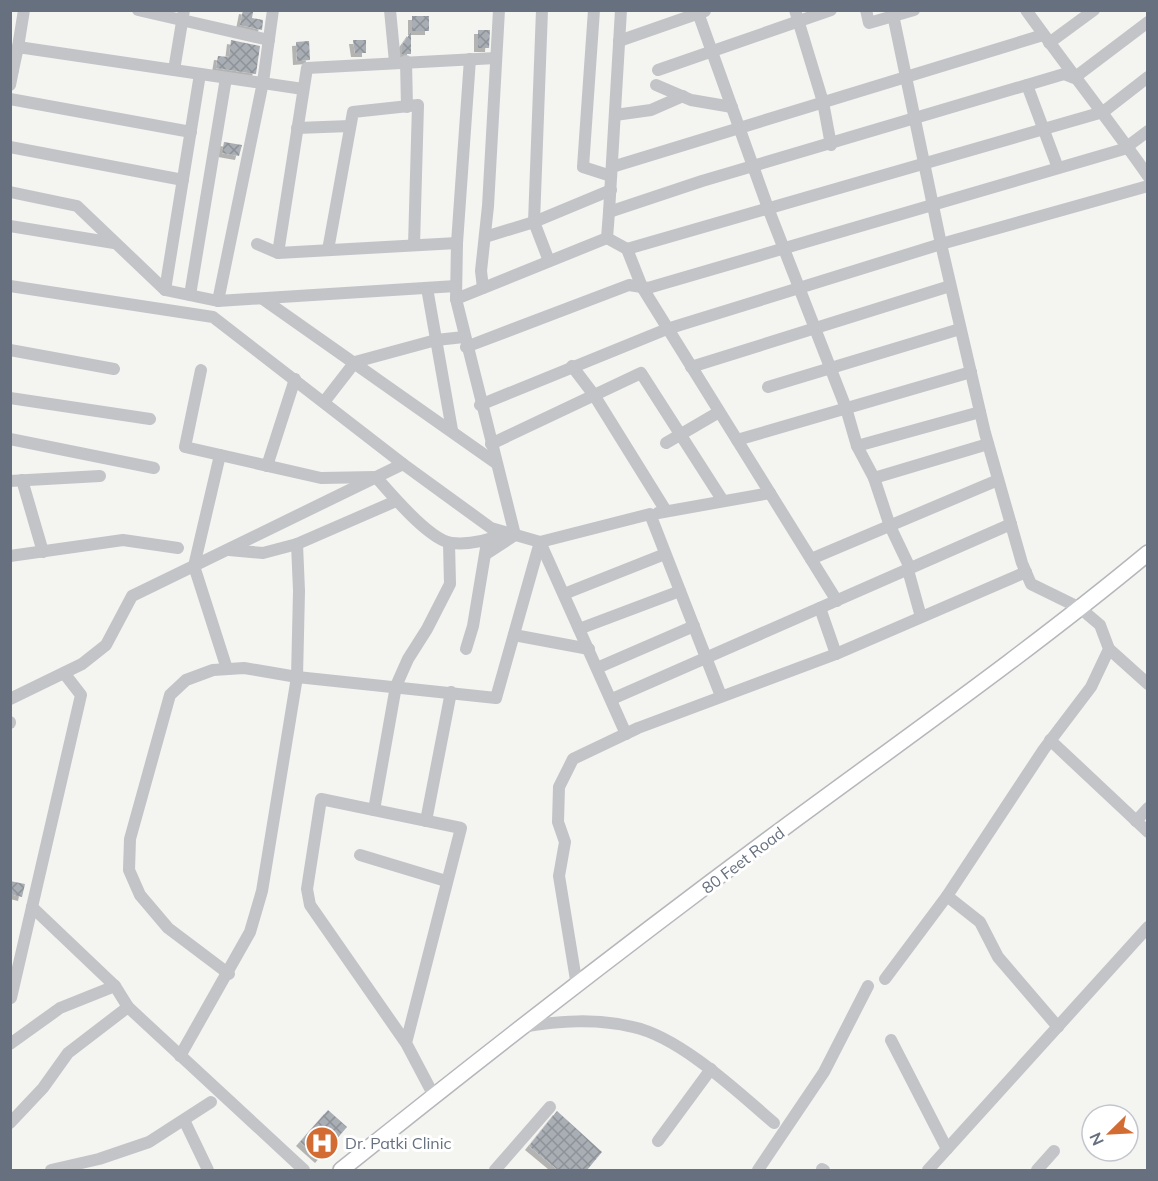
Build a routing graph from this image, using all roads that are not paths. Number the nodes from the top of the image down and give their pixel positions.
1 (24, 10) edge
2 (138, 10) edge
3 (273, 10) edge
4 (390, 10) edge
5 (499, 10) edge
6 (542, 10) edge
7 (594, 10) edge
8 (621, 10) edge
9 (831, 10) edge
10 (866, 10) edge
11 (914, 10) edge
12 (1026, 10) edge
13 (1094, 10) edge
14 (700, 11) edge
15 (892, 14) edge
16 (184, 16) edge
17 (797, 16) edge
18 (1148, 22) edge
19 (1046, 39) junction
20 (269, 40) junction
21 (619, 41) junction
22 (18, 47) junction
23 (712, 51) junction
24 (496, 58) junction
25 (470, 59) junction
26 (401, 62) junction
27 (12, 70) edge
28 (174, 70) junction
29 (657, 70) dead end
30 (200, 74) junction
31 (906, 76) junction
32 (1148, 77) edge
33 (226, 78) junction
34 (1074, 78) junction
35 (263, 82) junction
36 (10, 85) edge
37 (656, 85) dead end
38 (1027, 85) junction
39 (303, 90) junction
40 (683, 96) junction
41 (10, 99) edge
42 (823, 102) junction
43 (407, 106) junction
44 (732, 107) junction
45 (1103, 112) junction
46 (615, 116) junction
47 (914, 119) junction
48 (350, 126) junction
49 (297, 128) junction
50 (1044, 128) junction
51 (739, 129) junction
52 (1148, 131) edge
53 (191, 132) junction
54 (831, 145) junction
55 (1127, 146) junction
56 (10, 147) edge
57 (924, 162) junction
58 (753, 167) junction
59 (1058, 168) junction
60 (612, 172) junction
61 (1148, 176) edge
62 (183, 180) junction
63 (1148, 186) edge
64 (611, 190) junction
65 (10, 192) edge
66 (932, 204) junction
67 (768, 208) junction
68 (609, 212) junction
69 (534, 222) junction
70 (10, 226) edge
71 (485, 237) junction
72 (606, 238) junction
73 (116, 243) junction
74 (456, 243) junction
75 (257, 244) dead end
76 (941, 244) junction
77 (414, 245) junction
78 (783, 248) junction
79 (627, 249) junction
80 (328, 250) junction
81 (278, 253) junction
82 (549, 261) junction
83 (10, 286) edge
84 (950, 286) junction
85 (642, 287) junction
86 (427, 288) junction
87 (483, 288) junction
88 (800, 289) junction
89 (165, 290) junction
90 (456, 293) junction
91 (190, 295) junction
92 (263, 298) junction
93 (218, 301) junction
94 (960, 328) junction
95 (667, 329) junction
96 (814, 329) junction
97 (436, 340) junction
98 (465, 342) junction
99 (10, 350) edge
100 (355, 362) junction
101 (572, 366) junction
102 (691, 368) junction
103 (114, 369) dead end
104 (829, 369) junction
105 (201, 370) dead end
106 (971, 372) junction
107 (295, 379) junction
108 (768, 387) dead end
109 (594, 395) junction
110 (10, 398) edge
111 (324, 402) junction
112 (480, 405) junction
113 (846, 408) junction
114 (719, 412) junction
115 (980, 412) junction
116 (150, 419) dead end
117 (452, 430) junction
118 (680, 435) junction
119 (10, 439) edge
120 (737, 440) junction
121 (666, 443) dead end
122 (491, 444) junction
123 (988, 444) junction
124 (857, 446) junction
125 (220, 455) junction
126 (496, 463) junction
127 (403, 464) junction
128 (267, 466) junction
129 (154, 468) dead end
130 (100, 476) dead end
131 (376, 477) junction
132 (874, 478) junction
133 (998, 480) junction
134 (16, 481) edge
135 (770, 493) junction
136 (396, 501) junction
137 (723, 501) junction
138 (666, 511) junction
139 (651, 514) junction
140 (1011, 524) junction
141 (890, 526) junction
142 (510, 534) junction
143 (540, 542) junction
144 (449, 543) junction
145 (297, 544) junction
146 (178, 548) dead end
147 (486, 548) junction
148 (227, 550) junction
149 (43, 552) junction
150 (1148, 553) edge
151 (665, 554) junction
152 (10, 556) edge
153 (812, 559) junction
154 (194, 566) junction
155 (910, 568) junction
156 (1026, 572) junction
157 (680, 591) junction
158 (564, 594) junction
159 (837, 600) junction
160 (820, 608) junction
161 (1080, 608) junction
162 (921, 617) junction
163 (694, 626) junction
164 (579, 629) junction
165 (514, 635) junction
166 (466, 649) dead end
167 (589, 649) junction
168 (1109, 649) junction
169 (836, 654) junction
170 (706, 658) junction
171 (597, 668) junction
172 (227, 669) junction
173 (64, 673) junction
174 (297, 677) junction
175 (1148, 684) edge
176 (396, 686) junction
177 (451, 692) junction
178 (721, 696) junction
179 (10, 699) edge
180 (612, 699) junction
181 (626, 734) junction
182 (1050, 740) junction
183 (1148, 808) edge
184 (374, 810) junction
185 (426, 821) junction
186 (1136, 821) junction
187 (1148, 832) edge
188 (360, 855) dead end
189 (446, 881) junction
190 (946, 896) junction
191 (32, 907) junction
192 (1148, 927) edge
193 (229, 974) junction
194 (885, 979) dead end
195 (116, 986) junction
196 (577, 986) junction
197 (868, 986) dead end
198 (11, 998) edge
199 (128, 1007) junction
200 (521, 1027) junction
201 (1058, 1027) junction
202 (891, 1040) dead end
203 (406, 1043) junction
204 (10, 1044) edge
205 (180, 1056) junction
206 (711, 1069) junction
207 (434, 1096) junction
208 (212, 1102) dead end
209 (550, 1107) dead end
210 (184, 1120) junction
211 (10, 1123) edge
212 (774, 1123) dead end
213 (658, 1141) dead end
214 (947, 1149) junction
215 (1054, 1151) dead end
216 (51, 1170) edge
217 (208, 1170) edge
218 (304, 1170) edge
219 (341, 1170) edge
220 (495, 1170) edge
221 (758, 1170) edge
222 (928, 1170) edge
223 (1036, 1170) edge

1 - 22 street
2 - 16 street
3 - 20 street
4 - 26 street
5 - 24 street
6 - 69 street
7 - 60 street
8 - 21 street
9 - 17 street
10 - 15 street
11 - 15 street
12 - 19 street
13 - 19 street
14 - 21 street
14 - 23 street
15 - 31 street
16 - 20 street
16 - 28 street
17 - 23 street
17 - 42 street
18 - 34 street
19 - 31 street
19 - 34 street
20 - 35 street
21 - 46 street
22 - 27 street
22 - 28 street
23 - 29 street
23 - 44 street
24 - 25 street
24 - 71 street
25 - 26 street
25 - 74 street
26 - 39 street
26 - 43 street
27 - 36 street
28 - 30 street
30 - 33 street
30 - 53 street
31 - 42 street
31 - 47 street
32 - 45 street
33 - 35 street
33 - 91 street
34 - 38 street
34 - 45 street
35 - 39 street
35 - 93 street
37 - 40 street
38 - 47 street
38 - 50 street
39 - 49 street
40 - 44 street
40 - 46 street
41 - 53 street
42 - 51 street
42 - 54 street
43 - 48 street
43 - 77 street
44 - 51 street
45 - 50 street
45 - 55 street
46 - 60 street
47 - 54 street
47 - 57 street
48 - 49 street
48 - 80 street
49 - 81 street
50 - 57 street
50 - 59 street
51 - 58 street
51 - 60 street
52 - 55 street
53 - 62 street
54 - 58 street
55 - 59 street
55 - 61 street
56 - 62 street
57 - 66 street
57 - 67 street
58 - 67 street
58 - 68 street
59 - 66 street
60 - 64 street
62 - 89 street
63 - 76 street
64 - 68 street
64 - 69 street
65 - 73 street
66 - 76 street
66 - 78 street
67 - 78 street
67 - 79 street
68 - 72 street
69 - 71 street
69 - 82 street
70 - 73 street
71 - 87 street
72 - 79 street
72 - 82 street
73 - 89 street
74 - 77 street
74 - 90 street
75 - 81 street
76 - 84 street
76 - 88 street
77 - 80 street
78 - 85 street
78 - 88 street
79 - 85 street
80 - 81 street
82 - 87 street
83 - 107 street
84 - 94 street
84 - 96 street
85 - 95 street
85 - 98 street
86 - 90 street
86 - 92 street
86 - 97 street
87 - 90 street
88 - 95 street
88 - 96 street
89 - 91 street
90 - 98 street
91 - 93 street
92 - 93 street
92 - 100 street
94 - 104 street
94 - 106 street
95 - 101 street
95 - 102 street
96 - 102 street
96 - 104 street
97 - 98 street
97 - 100 street
97 - 117 street
98 - 112 street
99 - 103 street
100 - 111 street
100 - 117 street
101 - 109 street
101 - 112 street
102 - 114 street
104 - 108 street
104 - 113 street
105 - 125 street
106 - 113 street
106 - 115 street
107 - 111 street
107 - 128 street
109 - 118 street
109 - 122 street
109 - 138 street
110 - 116 street
111 - 127 street
112 - 122 street
113 - 120 street
113 - 124 street
114 - 118 street
114 - 120 street
115 - 123 street
115 - 124 street
117 - 126 street
118 - 121 street
118 - 137 street
119 - 129 street
120 - 135 street
122 - 126 street
123 - 132 street
123 - 133 street
124 - 132 street
125 - 128 street
125 - 154 street
126 - 142 street
127 - 131 street
127 - 142 street
128 - 131 street
130 - 134 street
131 - 136 street
131 - 148 street
132 - 141 street
133 - 140 street
133 - 141 street
134 - 149 street
135 - 137 street
135 - 153 street
136 - 144 street
136 - 145 street
137 - 138 street
138 - 139 street
139 - 143 street
139 - 151 street
140 - 155 street
140 - 156 street
141 - 153 street
141 - 155 street
142 - 143 street
142 - 147 street
143 - 158 street
143 - 165 street
144 - 147 street
144 - 176 street
145 - 148 street
145 - 174 street
146 - 149 street
147 - 166 street
148 - 154 street
149 - 152 street
150 - 161 main road, 80 Feet Road
151 - 157 street
151 - 158 street
153 - 159 street
154 - 172 street
154 - 173 street
155 - 159 street
155 - 162 street
156 - 161 street
156 - 162 street
157 - 163 street
157 - 164 street
158 - 164 street
159 - 160 street
160 - 169 street
160 - 170 street
161 - 168 street
161 - 196 main road, 80 Feet Road
162 - 169 street
163 - 170 street
163 - 171 street
164 - 167 street
165 - 167 street
165 - 177 street
167 - 171 street
168 - 175 street
168 - 182 street
169 - 178 street
170 - 178 street
170 - 180 street
171 - 180 street
172 - 174 street
172 - 193 street
173 - 179 street
173 - 191 street
174 - 176 street
174 - 193 street
176 - 177 street
176 - 184 street
177 - 185 street
178 - 181 street
180 - 181 street
181 - 196 street
182 - 186 street
182 - 190 street
183 - 186 street
184 - 185 street
184 - 203 street
185 - 189 street
186 - 187 street
188 - 189 street
189 - 203 street
190 - 194 street
190 - 201 street
191 - 195 street
191 - 198 street
192 - 201 street
193 - 205 street
195 - 199 street
195 - 204 street
196 - 200 main road, 80 Feet Road
197 - 221 street
199 - 205 street
199 - 211 street
200 - 206 street
200 - 207 main road, 80 Feet Road
201 - 214 street
202 - 214 street
203 - 207 street
205 - 218 street
206 - 212 street
206 - 213 street
207 - 219 main road, 80 Feet Road
208 - 210 street
209 - 220 street
210 - 216 street
210 - 217 street
214 - 222 street
215 - 223 street

